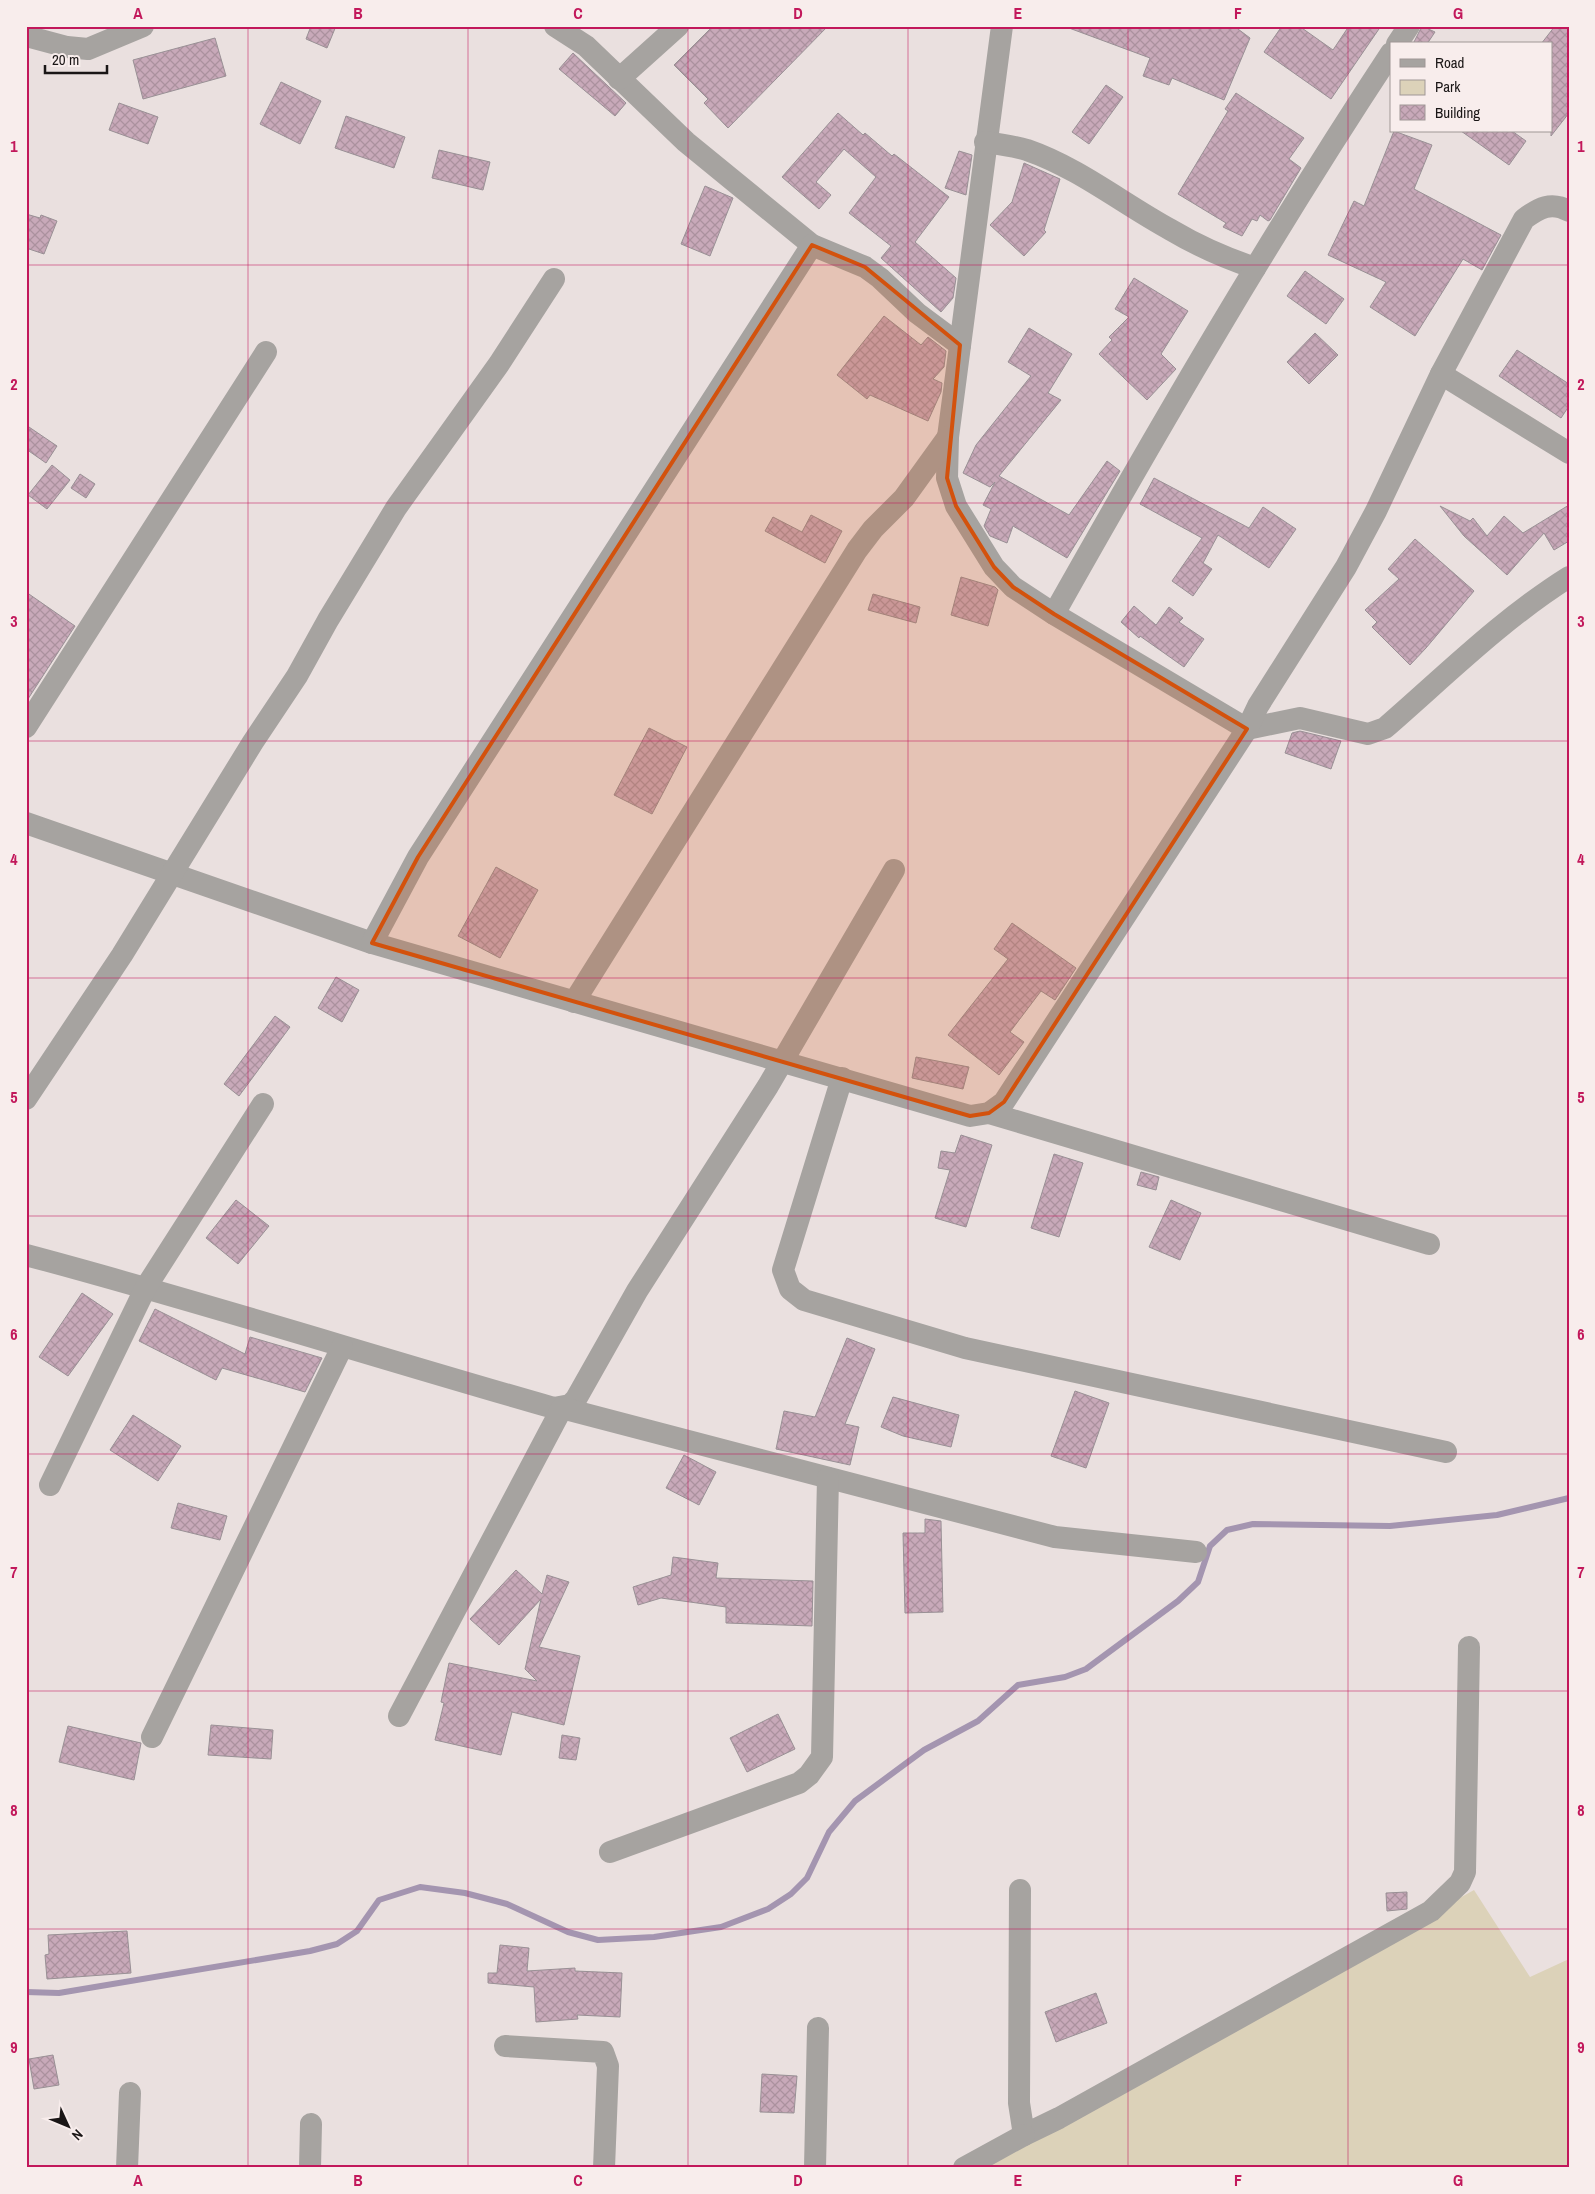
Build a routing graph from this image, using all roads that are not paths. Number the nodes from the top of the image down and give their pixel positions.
1 (143, 26) edge
2 (555, 26) edge
3 (678, 26) edge
4 (1002, 26) edge
5 (1409, 26) edge
6 (26, 36) edge
7 (1398, 42) edge
8 (1390, 55) edge
9 (619, 79) junction
10 (985, 142) junction
11 (1569, 211) edge
12 (812, 245) junction
13 (1255, 268) junction
14 (554, 279) dead end
15 (960, 345) junction
16 (266, 352) dead end
17 (1441, 374) junction
18 (948, 437) junction
19 (1569, 453) edge
20 (1569, 577) edge
21 (1054, 614) junction
22 (26, 727) edge
23 (1246, 729) junction
24 (26, 824) edge
25 (894, 870) dead end
26 (173, 873) junction
27 (372, 943) junction
28 (574, 1002) junction
29 (782, 1060) junction
30 (842, 1078) junction
31 (26, 1099) edge
32 (263, 1104) dead end
33 (989, 1113) junction
34 (1429, 1244) dead end
35 (26, 1255) edge
36 (146, 1287) junction
37 (342, 1347) junction
38 (562, 1408) junction
39 (1446, 1452) dead end
40 (828, 1478) junction
41 (50, 1485) dead end
42 (1196, 1552) dead end
43 (1469, 1647) dead end
44 (399, 1716) dead end
45 (152, 1736) dead end
46 (610, 1852) dead end
47 (1020, 1890) dead end
48 (818, 2028) dead end
49 (505, 2046) dead end
50 (130, 2093) dead end
51 (311, 2124) dead end
52 (1024, 2135) junction
53 (127, 2168) edge
54 (310, 2168) edge
55 (604, 2168) edge
56 (815, 2168) edge
57 (964, 2168) edge

1 - 6 street
2 - 9 street
3 - 9 street
4 - 10 street
5 - 7 street
8 - 13 street
9 - 12 street
10 - 13 street
10 - 15 street
11 - 17 street
12 - 15 street
12 - 27 street
13 - 21 street
14 - 26 street
15 - 18 street
16 - 22 street
17 - 19 street
17 - 23 street
18 - 21 street
18 - 28 street
20 - 23 street
21 - 23 street
23 - 33 street
24 - 26 street
25 - 29 street
26 - 27 street
26 - 31 street
27 - 28 street
28 - 29 street
29 - 30 street
29 - 38 street
30 - 33 street
30 - 39 street
32 - 36 street
33 - 34 street
35 - 36 street
36 - 37 street
36 - 41 street
37 - 38 street
37 - 45 street
38 - 40 street
38 - 44 street
40 - 42 street
40 - 46 street
43 - 52 street
47 - 52 street
48 - 56 street
49 - 55 street
50 - 53 street
51 - 54 street
52 - 57 street

